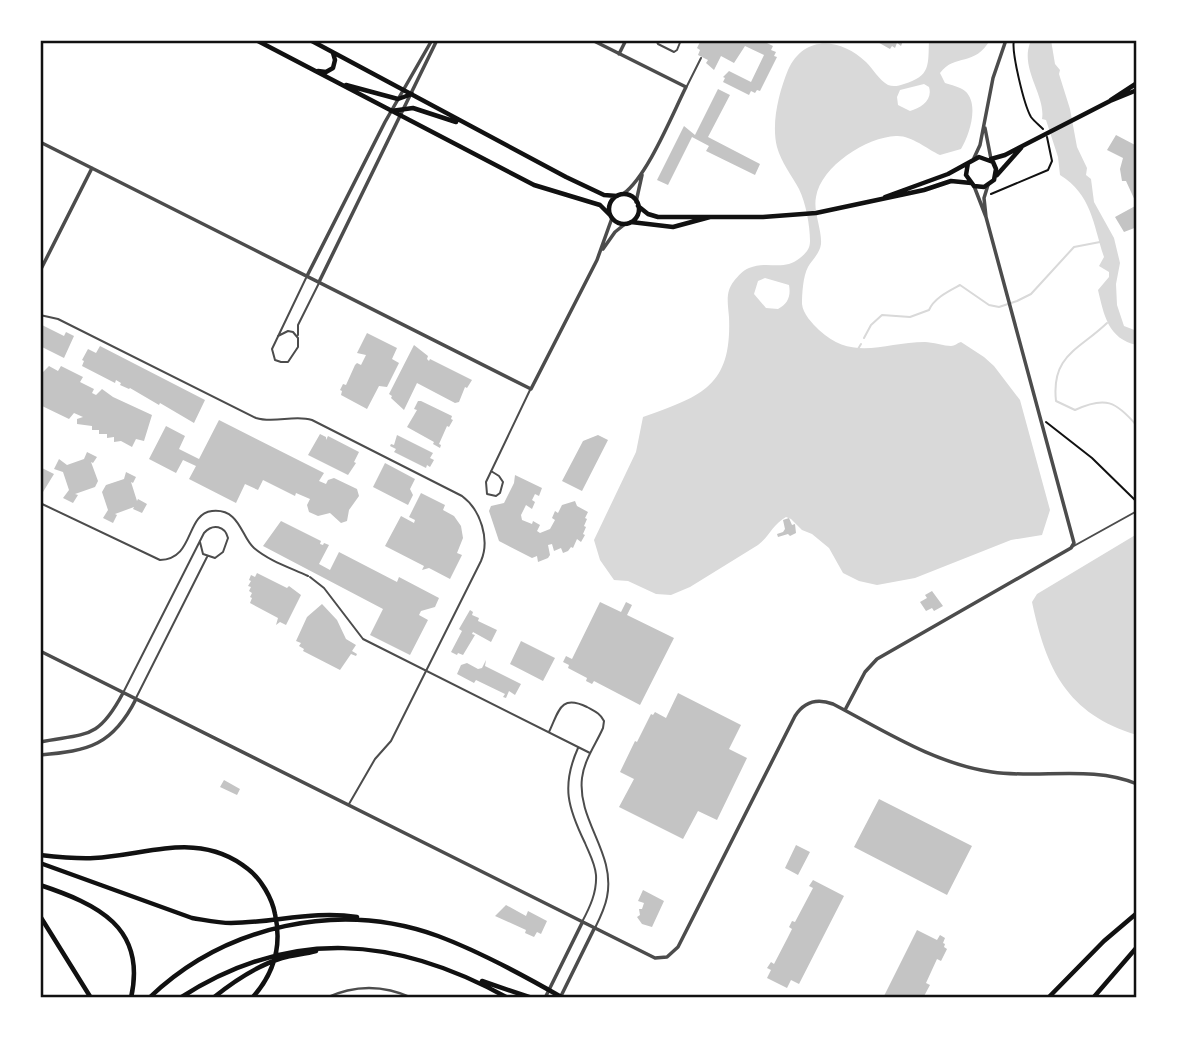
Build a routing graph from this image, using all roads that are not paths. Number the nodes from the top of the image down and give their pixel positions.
1 (256, 40) edge
2 (310, 40) edge
3 (432, 40) edge
4 (438, 40) edge
5 (592, 40) edge
6 (626, 40) edge
7 (656, 40) edge
8 (681, 40) edge
9 (1006, 40) edge
10 (333, 53) junction
11 (619, 54) junction
12 (701, 58) dead end
13 (311, 69) junction
14 (335, 82) junction
15 (1137, 83) edge
16 (686, 87) junction
17 (403, 90) junction
18 (1137, 90) edge
19 (412, 94) junction
20 (398, 99) junction
21 (1110, 102) junction
22 (405, 108) junction
23 (391, 111) junction
24 (401, 116) junction
25 (470, 127) junction
26 (985, 128) junction
27 (40, 142) edge
28 (1021, 147) junction
29 (974, 158) junction
30 (991, 159) junction
31 (968, 163) junction
32 (92, 168) junction
33 (644, 169) junction
34 (997, 175) junction
35 (972, 184) junction
36 (988, 185) junction
37 (620, 195) junction
38 (884, 198) junction
39 (637, 204) junction
40 (986, 216) junction
41 (611, 217) junction
42 (710, 217) junction
43 (627, 223) junction
44 (600, 254) junction
45 (40, 271) edge
46 (307, 276) junction
47 (319, 282) junction
48 (40, 315) edge
49 (278, 336) junction
50 (299, 340) junction
51 (531, 389) junction
52 (491, 471) junction
53 (40, 503) edge
54 (1137, 511) edge
55 (200, 542) junction
56 (1071, 548) junction
57 (207, 557) junction
58 (40, 651) edge
59 (426, 671) junction
60 (123, 692) junction
61 (136, 699) junction
62 (845, 710) junction
63 (548, 733) junction
64 (40, 742) edge
65 (578, 747) junction
66 (590, 754) junction
67 (40, 755) edge
68 (1137, 784) edge
69 (348, 806) junction
70 (40, 855) edge
71 (40, 863) edge
72 (40, 885) edge
73 (1137, 913) edge
74 (40, 916) edge
75 (372, 920) junction
76 (582, 923) junction
77 (594, 929) junction
78 (1137, 947) edge
79 (326, 948) junction
80 (464, 975) junction
81 (549, 989) junction
82 (561, 997) edge
83 (91, 998) edge
84 (131, 998) edge
85 (149, 998) edge
86 (180, 998) edge
87 (213, 998) edge
88 (252, 998) edge
89 (326, 998) edge
90 (412, 998) edge
91 (508, 998) edge
92 (532, 998) edge
93 (545, 998) edge
94 (1048, 998) edge
95 (1093, 998) edge

1 - 13 main road
2 - 10 main road
3 - 17 street
4 - 19 street
5 - 11 street
6 - 11 street
7 - 8 lane
9 - 26 street
10 - 13 main road
10 - 17 main road
11 - 16 street
12 - 16 lane
13 - 14 main road
14 - 20 main road
14 - 23 main road
15 - 21 main road
16 - 33 street
17 - 19 main road
17 - 20 street
18 - 21 main road
19 - 20 main road
19 - 22 street
19 - 25 main road
20 - 23 street
21 - 28 main road
22 - 23 main road
22 - 24 street
22 - 25 main road
23 - 24 main road
23 - 46 street
24 - 41 main road
24 - 47 street
25 - 37 main road
26 - 29 street
26 - 30 street
27 - 32 street
28 - 30 main road
28 - 34 main road
29 - 30 main road
29 - 31 main road
30 - 34 main road
31 - 35 main road
31 - 38 main road
32 - 45 street
32 - 46 street
33 - 37 street
33 - 39 street
34 - 36 main road
35 - 36 main road
35 - 38 main road
35 - 40 street
36 - 40 street
37 - 39 main road
37 - 41 main road
38 - 42 main road
39 - 42 main road
39 - 43 main road
40 - 56 street
41 - 43 main road
41 - 44 street
42 - 43 main road
43 - 44 street
44 - 51 street
46 - 47 street
46 - 49 lane
47 - 50 lane
47 - 51 street
48 - 59 lane
49 - 50 lane
49 - 50 lane
51 - 52 lane
52 - 52 lane
53 - 59 lane
54 - 56 lane
55 - 57 lane
55 - 57 lane
55 - 60 lane
56 - 62 street
57 - 61 lane
58 - 60 street
59 - 63 lane
59 - 69 lane
60 - 61 street
60 - 64 street
61 - 67 street
61 - 69 street
62 - 68 street
62 - 77 street
63 - 65 lane
63 - 66 lane
65 - 66 lane
65 - 76 lane
66 - 77 lane
69 - 76 street
70 - 88 main road
71 - 75 main road
72 - 84 main road
73 - 94 main road
74 - 83 main road
75 - 81 main road
75 - 85 main road
76 - 77 street
76 - 81 street
77 - 82 street
78 - 95 main road
79 - 80 main road
79 - 86 main road
79 - 87 main road
80 - 91 main road
80 - 92 main road
81 - 82 main road
81 - 93 street
89 - 90 street

